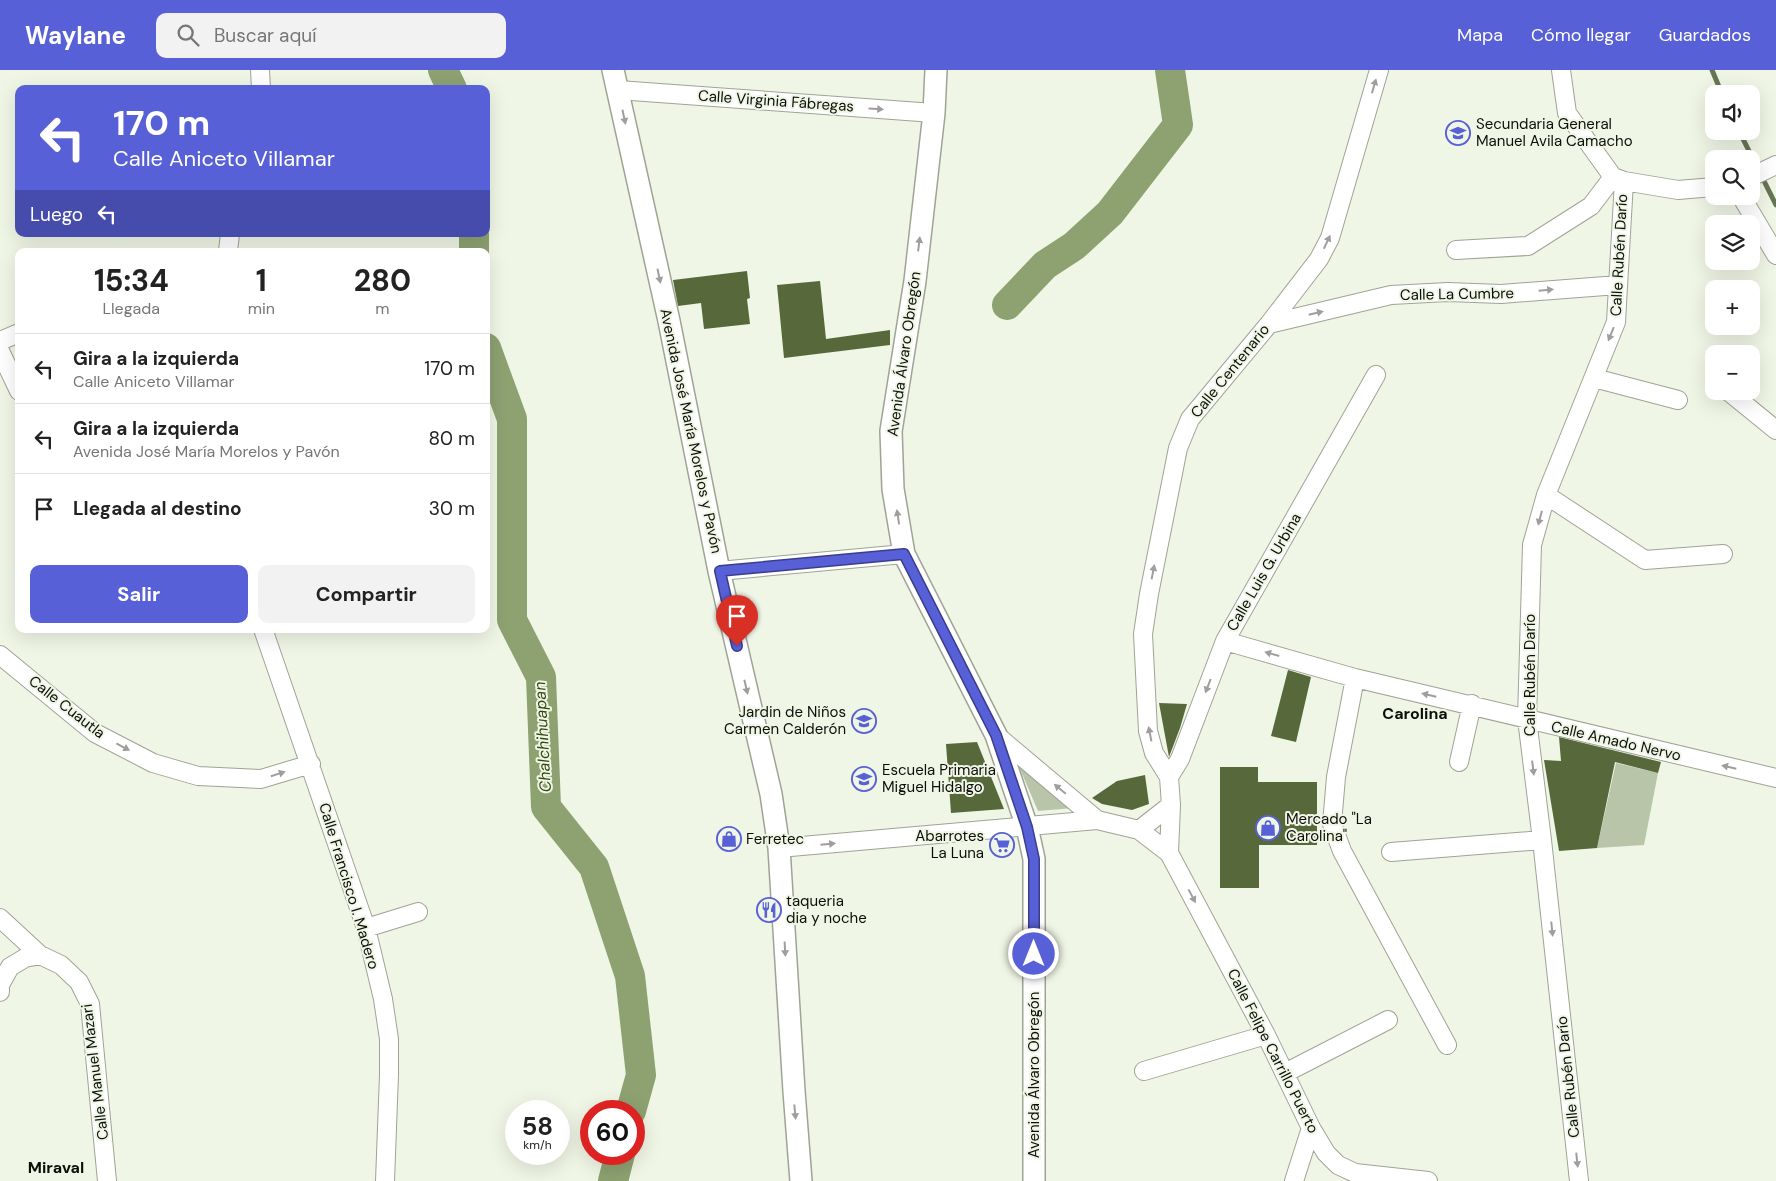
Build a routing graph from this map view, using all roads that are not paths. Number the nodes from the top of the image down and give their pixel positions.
1 (260, 70) edge
2 (936, 70) edge
3 (1379, 70) edge
4 (1561, 70) edge
5 (615, 80) edge
6 (260, 85) edge
7 (934, 113) junction
8 (1776, 166) edge
9 (1760, 173) edge
10 (1618, 179) junction
11 (1705, 188) edge
12 (1746, 205) edge
13 (1456, 250) dead end
14 (1776, 255) edge
15 (1618, 285) junction
16 (1269, 324) junction
17 (15, 336) edge
18 (0, 342) edge
19 (0, 351) edge
20 (1376, 375) dead end
21 (1594, 378) junction
22 (15, 383) edge
23 (1678, 400) dead end
24 (1739, 400) edge
25 (1776, 430) edge
26 (1546, 495) junction
27 (904, 554) junction
28 (1723, 554) dead end
29 (720, 571) junction
30 (264, 633) edge
31 (1225, 641) junction
32 (0, 655) edge
33 (1355, 678) junction
34 (1472, 704) junction
35 (1527, 719) junction
36 (996, 735) junction
37 (1458, 762) dead end
38 (310, 764) junction
39 (1169, 778) junction
40 (1776, 778) edge
41 (1171, 806) junction
42 (1097, 820) junction
43 (1027, 827) junction
44 (1139, 830) junction
45 (1542, 840) junction
46 (779, 848) junction
47 (1391, 852) dead end
48 (1168, 853) junction
49 (418, 912) dead end
50 (0, 918) edge
51 (366, 928) junction
52 (40, 955) junction
53 (0, 992) edge
54 (1388, 1020) dead end
55 (1266, 1035) junction
56 (1447, 1045) dead end
57 (1144, 1071) dead end
58 (1285, 1073) junction
59 (1312, 1128) junction
60 (107, 1181) edge
61 (385, 1181) edge
62 (801, 1181) edge
63 (1034, 1181) edge
64 (1294, 1181) edge
65 (1428, 1181) edge
66 (1579, 1181) edge

1 - 6 street
2 - 7 main road, Avenida Álvaro Obregón
16 -> 3 street, Calle Centenario
4 - 10 street
5 -> 7 street, Calle Virginia Fábregas
5 -> 29 main road, Avenida José María Morelos y Pavón
27 -> 7 main road, Avenida Álvaro Obregón
8 - 9 street
10 - 11 street
10 - 13 street
10 - 15 street, Calle Rubén Darío
12 - 14 street
16 -> 15 street, Calle La Cumbre
15 -> 21 street, Calle Rubén Darío
39 -> 16 street, Calle Centenario
17 - 18 street
19 - 22 street
20 - 31 street, Calle Luis G. Urbina
21 - 23 street
21 - 26 street, Calle Rubén Darío
24 - 25 street
26 - 28 street
26 -> 35 street, Calle Rubén Darío
27 - 29 street
27 - 36 main road, Avenida Álvaro Obregón
29 -> 46 main road, Avenida José María Morelos y Pavón
30 - 38 street, Calle Francisco I. Madero
33 -> 31 street, Calle Amado Nervo
31 -> 39 street, Calle Luis G. Urbina
32 -> 38 street, Calle Cuautla
34 -> 33 street, Calle Amado Nervo
33 - 56 street
34 - 35 street, Calle Amado Nervo
34 - 37 street
40 -> 35 street, Calle Amado Nervo
35 -> 45 street, Calle Rubén Darío
42 -> 36 street
36 - 43 main road, Avenida Álvaro Obregón
38 - 51 street, Calle Francisco I. Madero
39 - 41 street
41 - 44 street
41 - 48 street
42 - 43 street
42 - 44 street
46 -> 43 street
43 - 63 main road, Avenida Álvaro Obregón
44 - 48 street
45 - 47 street
45 -> 66 street, Calle Rubén Darío
46 -> 62 main road, Avenida José María Morelos y Pavón
48 -> 55 street, Calle Felipe Carrillo Puerto
49 - 51 street
50 - 52 street, Calle Manuel Mazari
51 - 61 street, Calle Francisco I. Madero
52 - 53 street
52 - 60 street, Calle Manuel Mazari
54 - 58 street
55 - 57 street
55 - 58 street, Calle Felipe Carrillo Puerto
58 - 59 street, Calle Felipe Carrillo Puerto
59 - 64 street
59 - 65 street, Calle Felipe Carrillo Puerto

